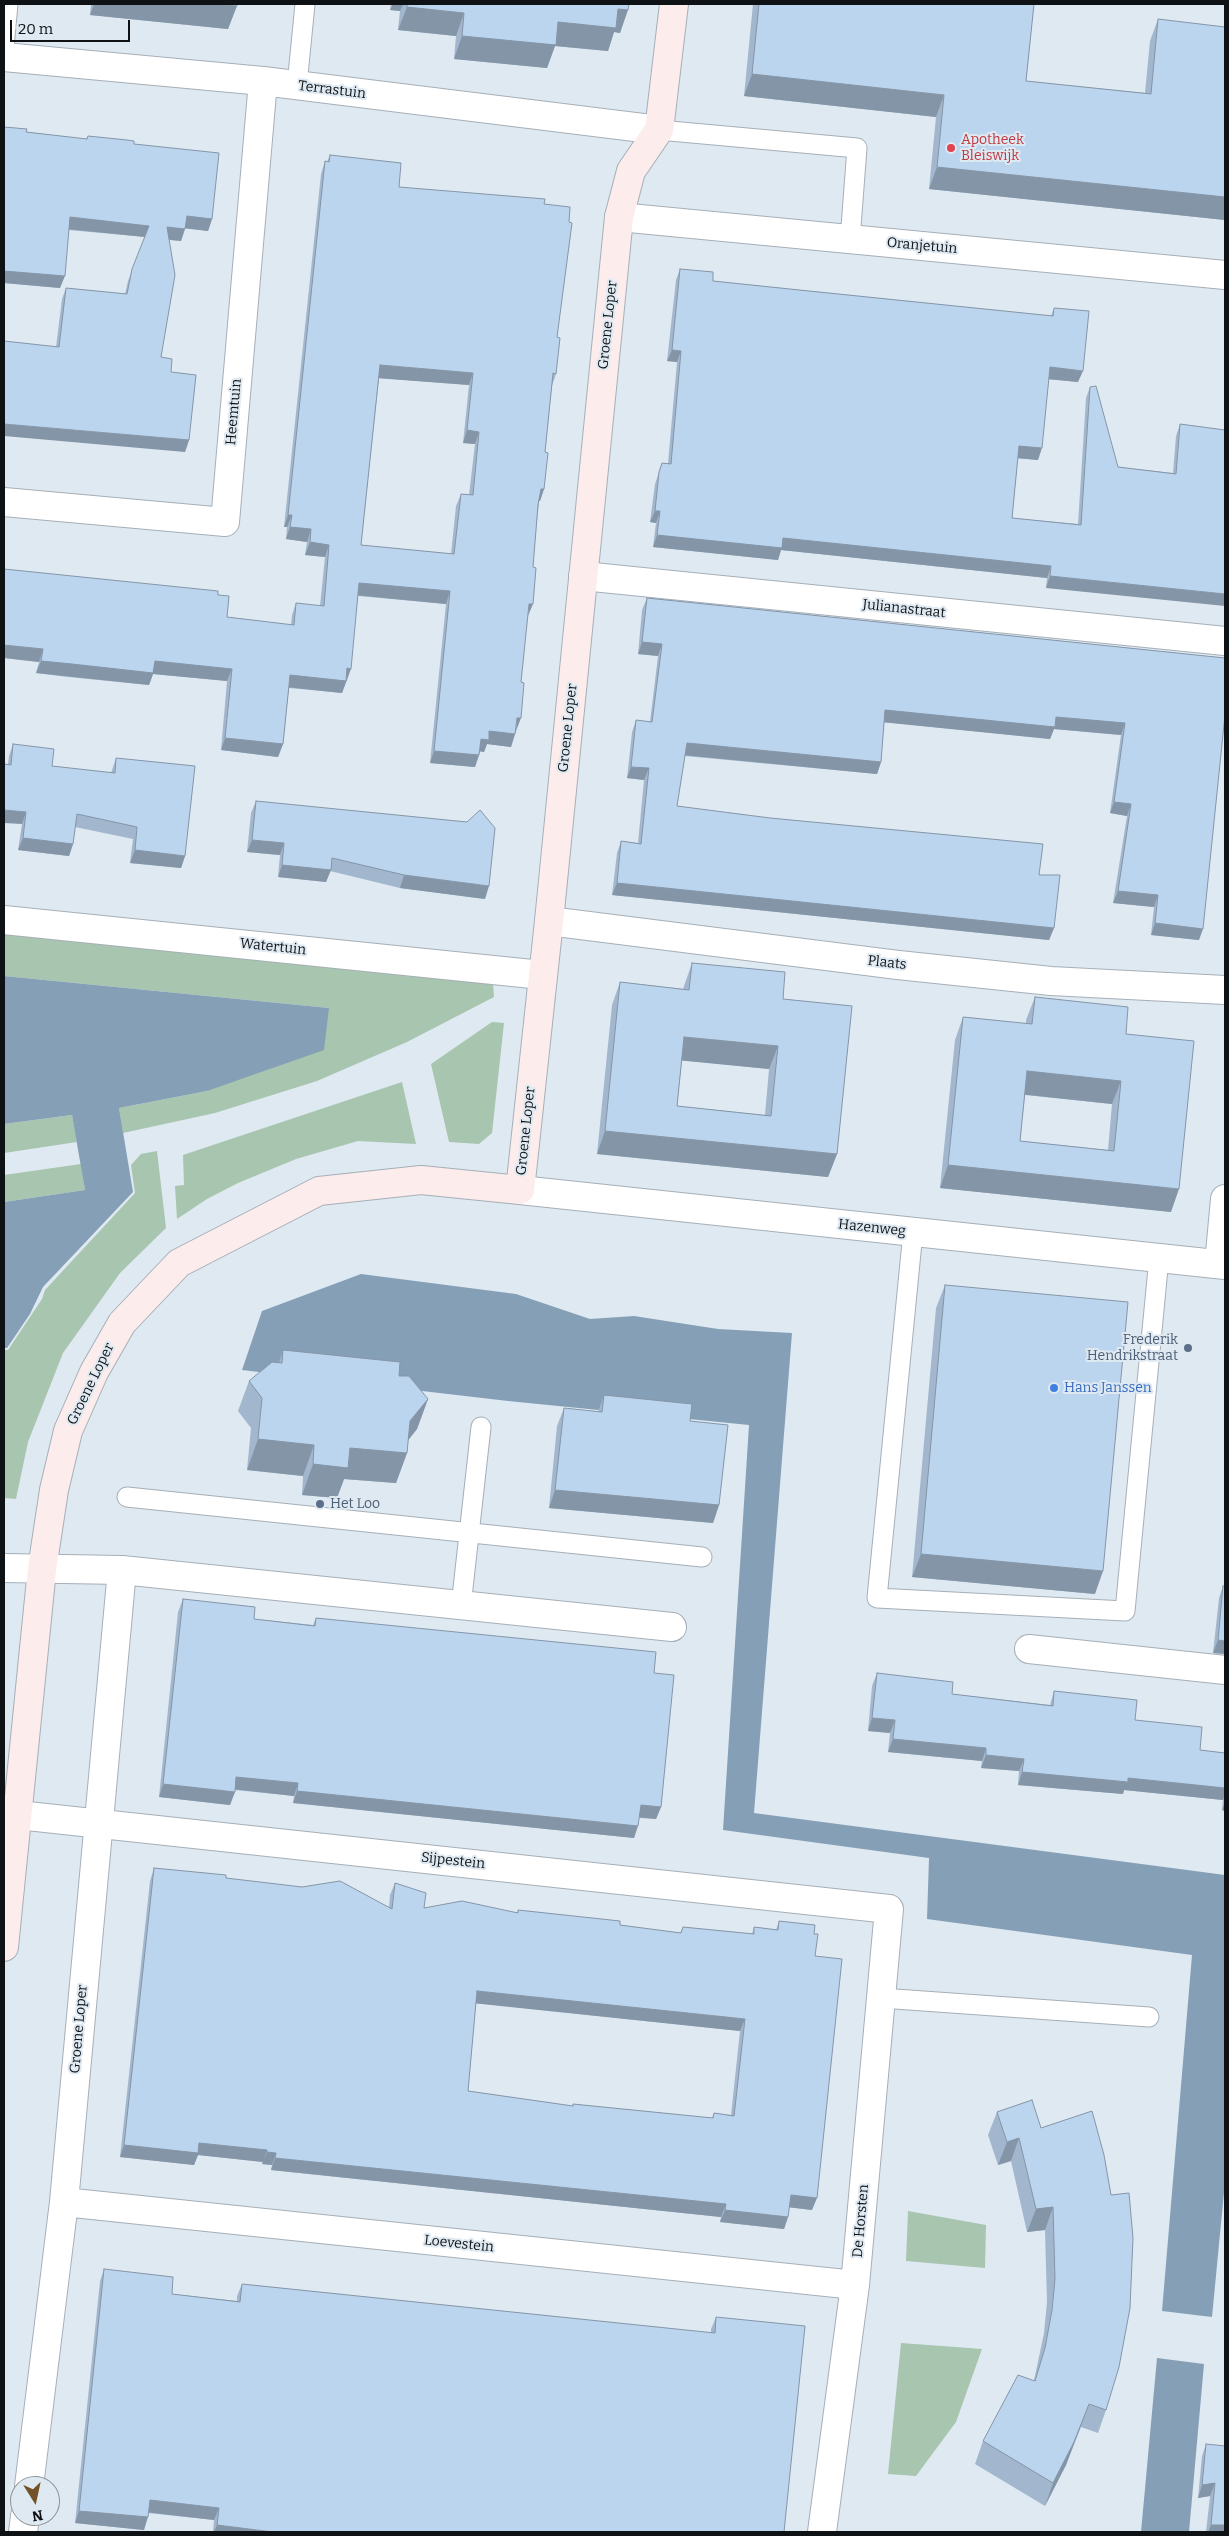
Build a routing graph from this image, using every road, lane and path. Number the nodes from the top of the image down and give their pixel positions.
1 (8, 4) edge
2 (304, 4) edge
3 (674, 4) edge
4 (4, 48) edge
5 (4, 57) edge
6 (263, 81) junction
7 (297, 86) junction
8 (659, 130) junction
9 (619, 218) junction
10 (850, 240) junction
11 (1225, 275) edge
12 (4, 502) edge
13 (583, 576) junction
14 (1225, 641) edge
15 (4, 920) edge
16 (549, 921) junction
17 (542, 975) junction
18 (1225, 990) edge
19 (520, 1190) junction
20 (1225, 1200) edge
21 (913, 1232) junction
22 (1159, 1258) junction
23 (1222, 1264) edge
24 (481, 1427) dead end
25 (127, 1497) dead end
26 (469, 1532) junction
27 (702, 1557) dead end
28 (4, 1568) edge
29 (42, 1569) junction
30 (122, 1570) junction
31 (461, 1606) junction
32 (672, 1628) dead end
33 (1029, 1649) dead end
34 (1225, 1670) edge
35 (18, 1815) junction
36 (97, 1823) junction
37 (889, 1908) joint
38 (4, 1947) edge
39 (880, 1998) junction
40 (1149, 2017) dead end
41 (64, 2202) junction
42 (855, 2285) junction
43 (30, 2476) edge
44 (822, 2532) edge

1 - 4 lane
2 - 7 lane
3 - 8 street, Groene Loper
5 - 6 street, Terrastuin
6 - 7 street, Terrastuin
6 - 12 street, Heemtuin
7 - 8 street, Terrastuin
8 - 9 street, Groene Loper
8 - 10 lane
9 - 10 street, Oranjetuin
9 - 13 street, Groene Loper
10 - 11 street, Oranjetuin
13 - 14 street, Julianastraat
13 - 16 street, Groene Loper
15 - 17 street, Watertuin
16 - 17 street, Groene Loper
16 - 18 street, Plaats
17 - 19 street, Groene Loper
19 - 21 street, Hazenweg
19 - 29 street, Groene Loper
20 - 23 street
21 - 22 street, Hazenweg
21 - 22 lane
22 - 23 street, Hazenweg
24 - 26 lane
25 - 26 lane
26 - 27 lane
26 - 31 lane
28 - 29 street
29 - 30 street
29 - 35 street, Groene Loper
30 - 31 street
30 - 36 street, Groene Loper
31 - 32 street
33 - 34 street
35 - 36 street, Sijpestein
35 - 38 street, Groene Loper
36 - 37 street, Sijpestein
36 - 41 street, Groene Loper
37 - 39 street, De Horsten
39 - 40 lane
39 - 42 street, De Horsten
41 - 42 street, Loevestein
41 - 43 street, Groene Loper
42 - 44 street, De Horsten

